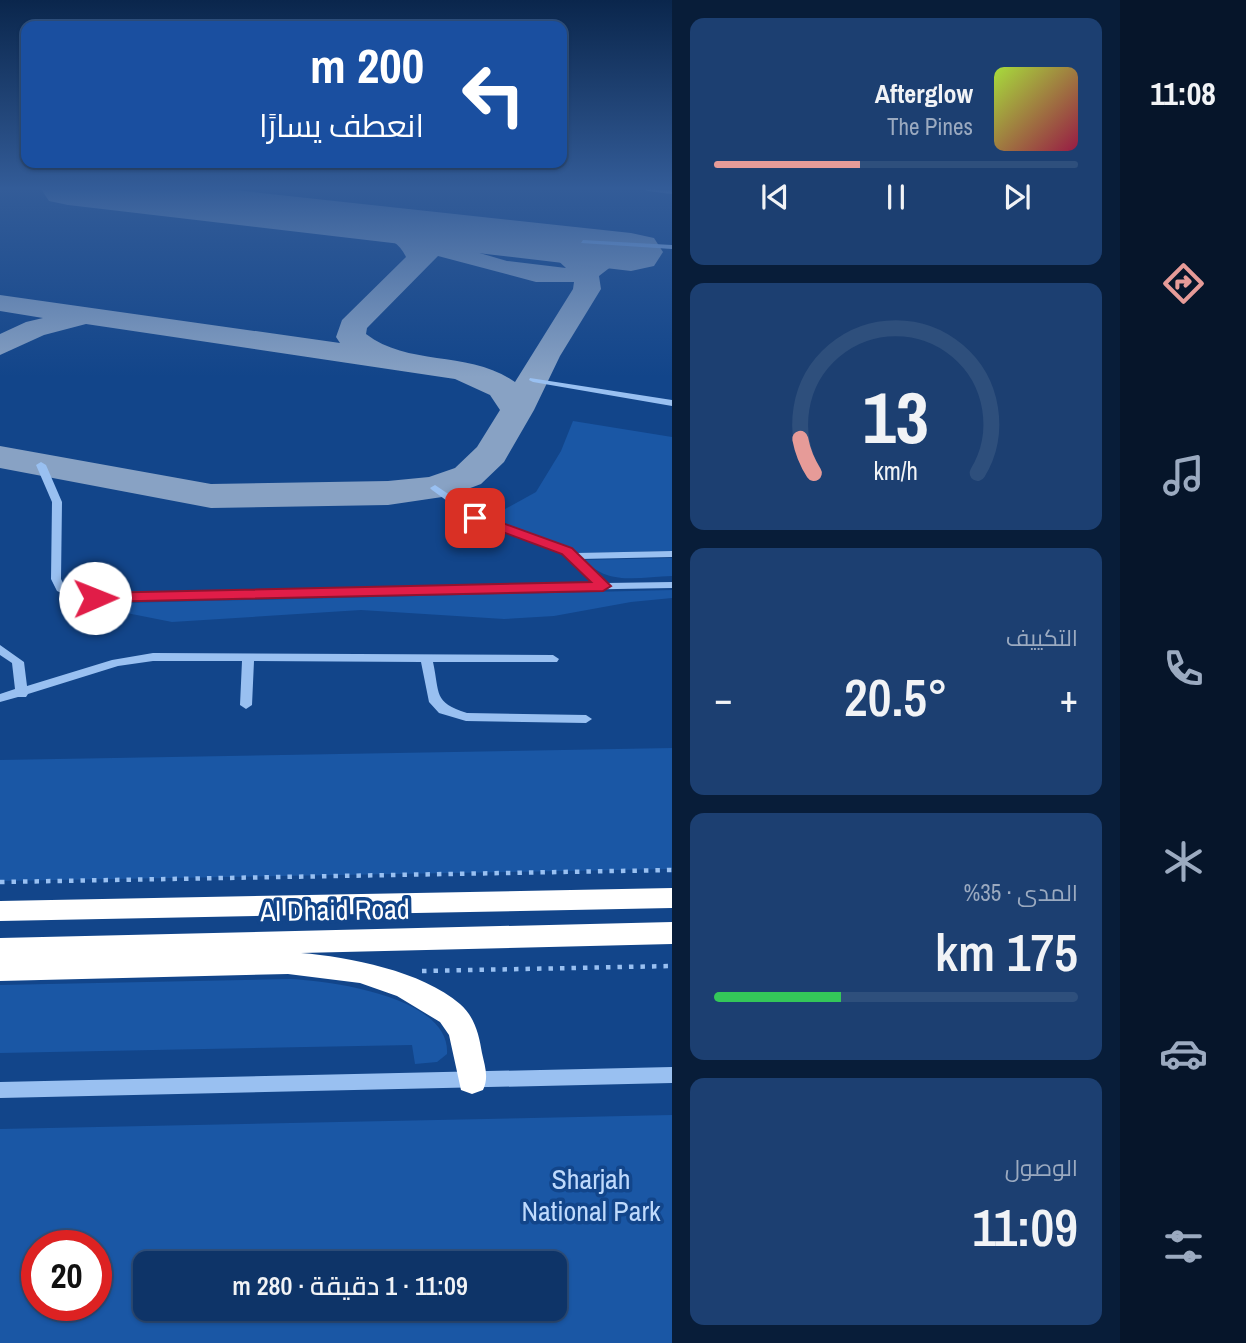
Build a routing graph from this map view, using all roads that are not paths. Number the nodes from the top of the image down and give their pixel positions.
1 (533, 380) dead end
2 (672, 404) edge
3 (41, 465) dead end
4 (435, 488) dead end
5 (672, 554) edge
6 (575, 556) junction
7 (672, 585) edge
8 (603, 586) junction
9 (0, 649) edge
10 (248, 656) junction
11 (426, 658) junction
12 (552, 659) dead end
13 (22, 694) junction
14 (0, 698) edge
15 (246, 705) dead end
16 (586, 719) dead end
17 (672, 898) edge
18 (0, 911) edge
19 (672, 933) edge
20 (0, 948) edge
21 (0, 970) edge
22 (672, 1076) edge
23 (472, 1080) junction
24 (0, 1090) edge

1 - 2 lane
3 - 8 lane
4 - 6 lane
5 - 6 lane
6 - 8 lane
7 - 8 lane
9 - 13 lane
10 - 11 lane
10 - 13 lane
10 - 15 lane
11 - 12 lane
11 - 16 lane
13 - 14 lane
17 - 18 highway, Al Dhaid Road
19 - 20 highway, Al Dhaid Road
21 - 23 highway
22 - 23 lane
23 - 24 lane

